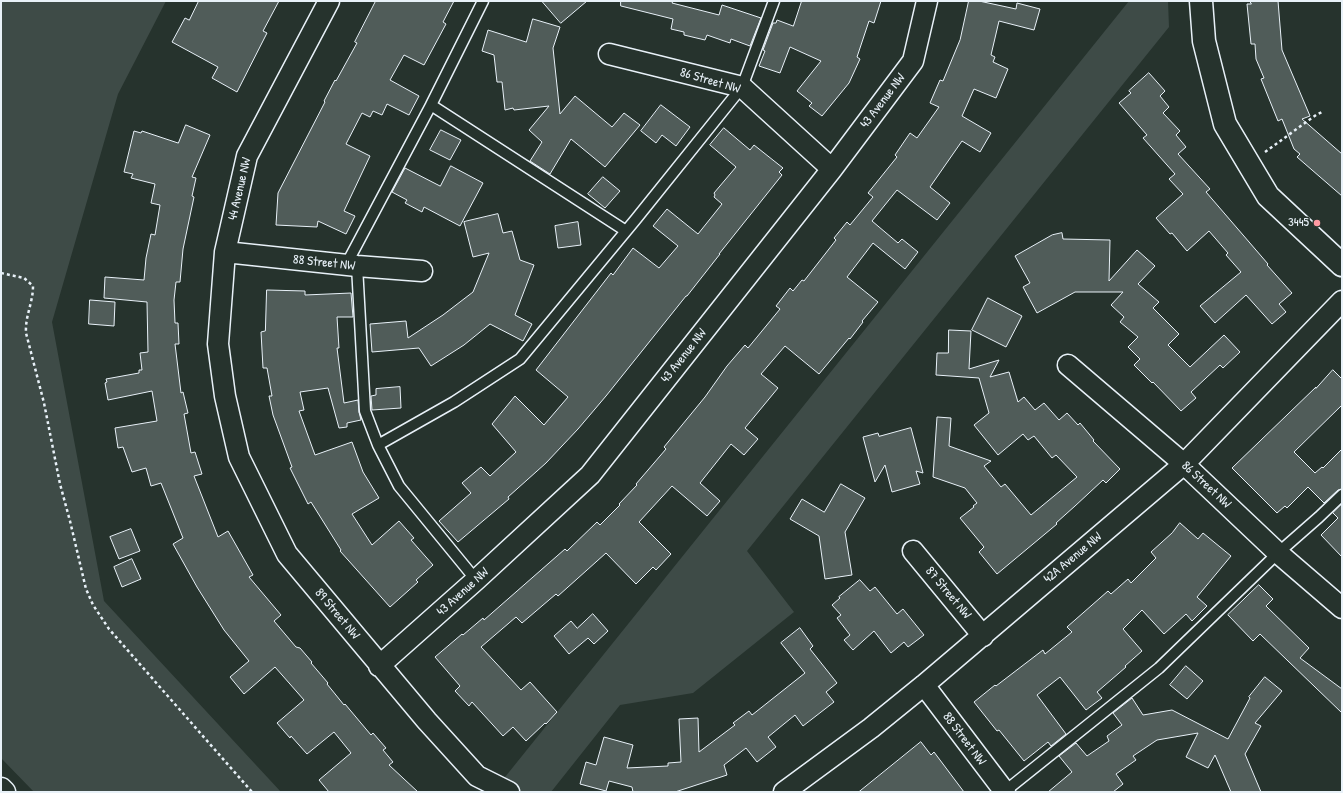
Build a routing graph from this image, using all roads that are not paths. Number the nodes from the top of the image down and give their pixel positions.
1 (329, 1) edge
2 (483, 1) edge
3 (774, 1) edge
4 (927, 1) edge
5 (1200, 1) edge
6 (609, 54) dead end
7 (742, 87) junction
8 (431, 106) junction
9 (832, 169) junction
10 (626, 231) junction
11 (225, 252) junction
12 (1342, 264) edge
13 (352, 266) junction
14 (422, 271) dead end
15 (1342, 301) edge
16 (1068, 365) dead end
17 (225, 396) joint
18 (378, 445) junction
19 (1184, 464) junction
20 (1342, 495) edge
21 (913, 551) dead end
22 (1278, 553) junction
23 (476, 580) junction
24 (1342, 608) edge
25 (982, 636) junction
26 (379, 666) junction
27 (924, 685) junction
28 (1, 789) edge
29 (4, 792) edge
30 (509, 792) edge
31 (784, 792) edge
32 (1004, 792) edge

1 - 11 street, 44 Avenue NW
2 - 8 lane
3 - 7 lane
4 - 9 street, 43 Avenue NW
5 - 12 street
6 - 7 street, 86 Street NW
7 - 9 street, 86 Street NW
7 - 10 lane
8 - 10 lane
8 - 13 lane
9 - 23 street, 43 Avenue NW
10 - 18 lane
11 - 13 street, 88 Street NW
11 - 17 street, 44 Avenue NW
13 - 14 street, 88 Street NW
13 - 18 lane
15 - 19 street, 42A Avenue NW
16 - 19 street, 86 Street NW
17 - 26 street, 89 Street NW
18 - 23 lane
19 - 22 street, 86 Street NW
19 - 25 street, 42A Avenue NW
20 - 22 lane
21 - 25 street, 87 Street NW
22 - 24 street, 86 Street NW
22 - 32 lane
23 - 26 street, 43 Avenue NW
25 - 27 street, 42A Avenue NW
26 - 30 street, 89 Street NW
27 - 31 street, 42A Avenue NW
27 - 32 street, 88 Street NW
28 - 29 street

